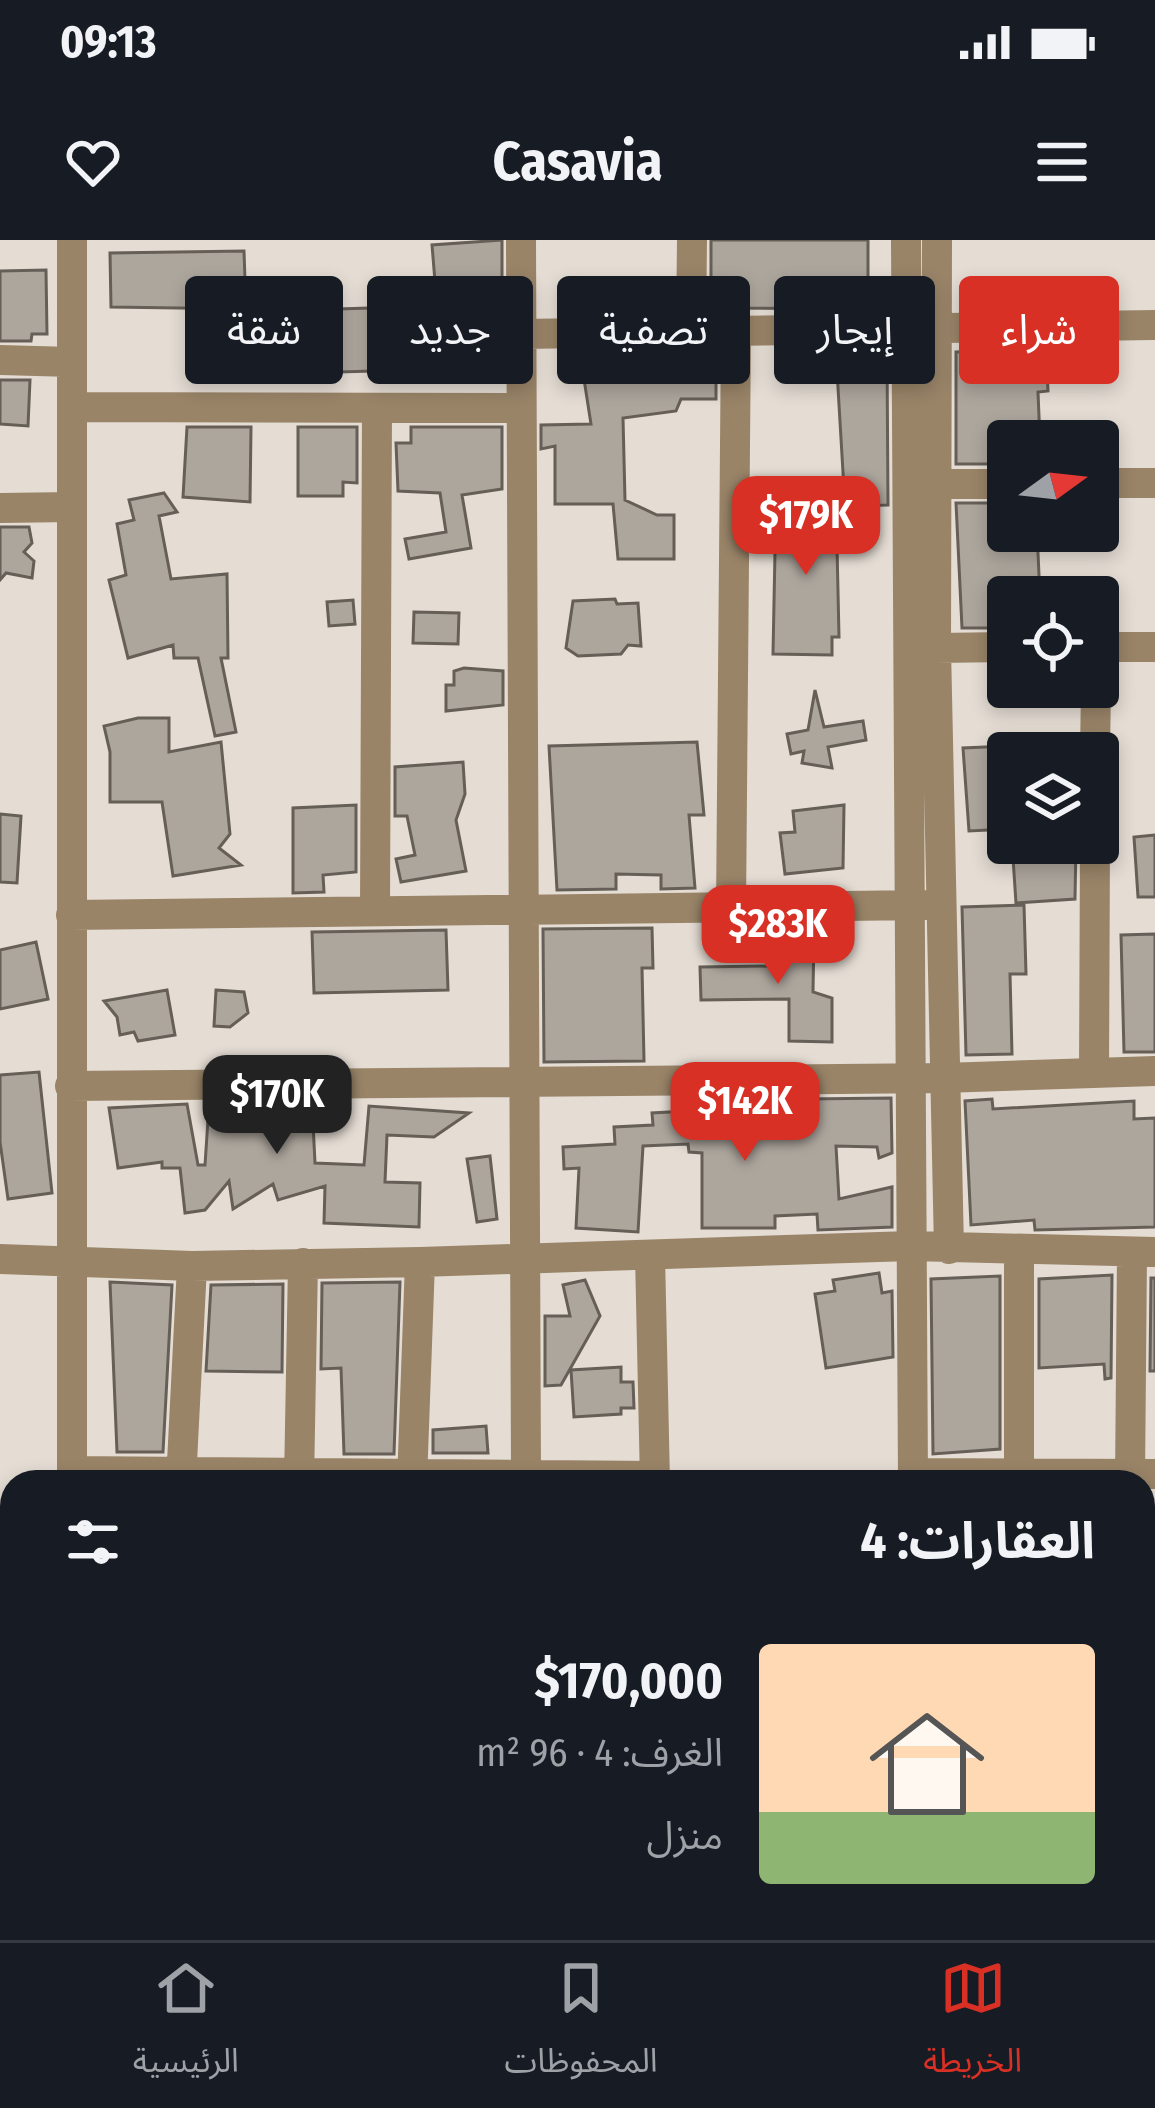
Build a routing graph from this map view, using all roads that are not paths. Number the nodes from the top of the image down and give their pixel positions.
1 (72, 240) edge
2 (521, 240) edge
3 (692, 240) edge
4 (906, 240) edge
5 (937, 240) edge
6 (521, 276) edge
7 (692, 276) edge
8 (913, 276) edge
9 (931, 276) edge
10 (1155, 325) edge
11 (935, 328) edge
12 (0, 360) edge
13 (72, 362) junction
14 (519, 384) edge
15 (735, 384) edge
16 (921, 384) edge
17 (927, 384) edge
18 (72, 407) junction
19 (377, 408) junction
20 (519, 409) junction
21 (1155, 483) edge
22 (937, 484) junction
23 (987, 484) edge
24 (1119, 484) edge
25 (72, 507) junction
26 (0, 508) edge
27 (987, 647) edge
28 (1119, 647) edge
29 (1155, 647) edge
30 (937, 648) junction
31 (1095, 864) edge
32 (907, 904) junction
33 (942, 906) junction
34 (523, 909) junction
35 (730, 909) junction
36 (375, 911) junction
37 (70, 916) junction
38 (1155, 1071) edge
39 (1094, 1073) junction
40 (912, 1077) junction
41 (944, 1078) junction
42 (528, 1079) junction
43 (70, 1086) junction
44 (910, 1246) junction
45 (950, 1249) junction
46 (1019, 1250) junction
47 (1143, 1252) edge
48 (650, 1255) junction
49 (525, 1256) junction
50 (0, 1259) edge
51 (71, 1262) junction
52 (420, 1262) junction
53 (303, 1263) junction
54 (192, 1266) junction
55 (72, 1470) edge
56 (181, 1470) edge
57 (299, 1470) edge
58 (412, 1470) edge
59 (526, 1470) edge
60 (655, 1470) edge
61 (913, 1470) edge
62 (1019, 1470) edge
63 (1138, 1470) edge

1 - 13 street
2 - 6 street
3 - 7 street
4 - 8 street
5 - 9 street
10 - 11 street
12 - 13 street
13 - 18 street
14 - 20 street
15 - 35 street
16 - 32 street
17 - 22 street
18 - 19 street
18 - 25 street
19 - 20 street
19 - 36 street
20 - 34 street
21 - 24 street
22 - 23 street
22 - 30 street
25 - 26 street
25 - 37 street
27 - 30 street
28 - 29 street
30 - 33 street
31 - 39 street
32 - 33 street
32 - 35 street
32 - 40 street
33 - 41 street
34 - 35 street
34 - 36 street
34 - 42 street
36 - 37 street
37 - 43 street
38 - 39 street
39 - 41 street
40 - 41 street
40 - 42 street
40 - 44 street
41 - 45 street
42 - 43 street
42 - 49 street
43 - 51 street
44 - 45 street
44 - 48 street
44 - 61 street
45 - 46 street
46 - 47 street
46 - 62 street
47 - 63 street
48 - 49 street
48 - 60 street
49 - 52 street
49 - 59 street
50 - 51 street
51 - 54 street
51 - 55 street
52 - 53 street
52 - 58 street
53 - 54 street
53 - 57 street
54 - 56 street

